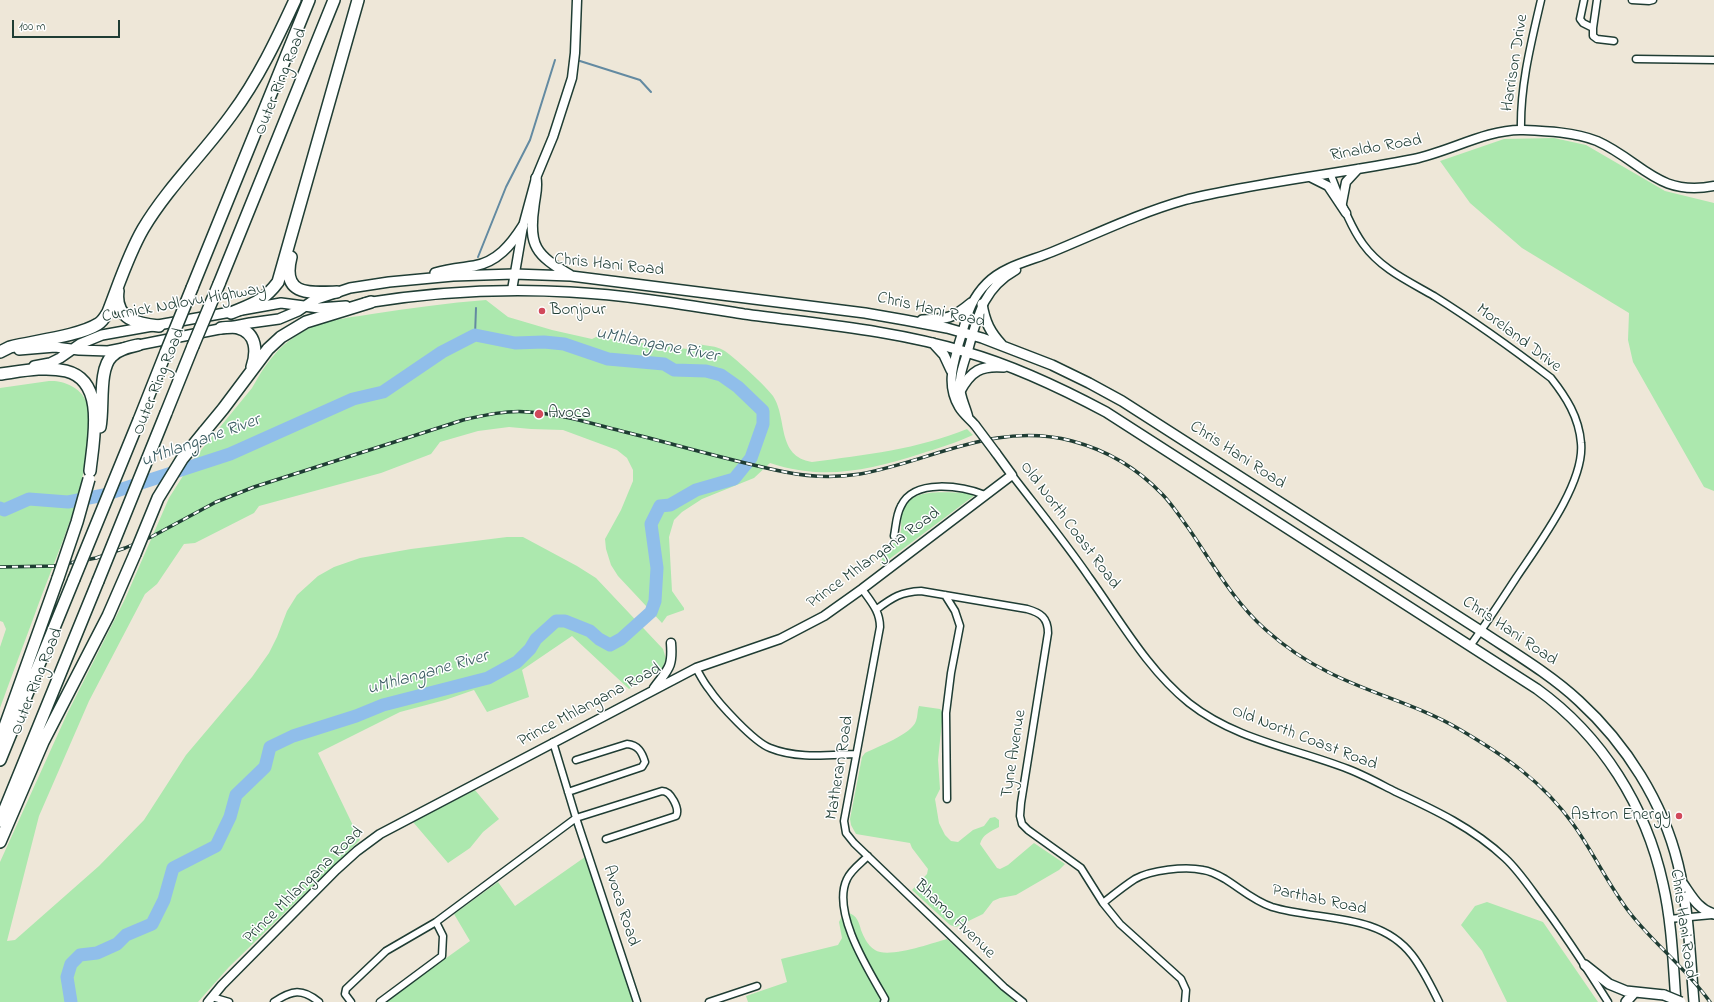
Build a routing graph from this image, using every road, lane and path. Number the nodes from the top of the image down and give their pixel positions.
1 (295, 0) edge
2 (309, 0) edge
3 (334, 0) edge
4 (358, 0) edge
5 (578, 0) edge
6 (1541, 0) edge
7 (1584, 0) edge
8 (1597, 0) edge
9 (1632, 0) edge
10 (1653, 0) edge
11 (1593, 28) junction
12 (1614, 41) dead end
13 (1636, 59) dead end
14 (1714, 60) edge
15 (1521, 130) junction
16 (1359, 168) junction
17 (1330, 173) junction
18 (1309, 177) junction
19 (536, 178) junction
20 (306, 180) junction
21 (1714, 186) edge
22 (1342, 203) junction
23 (1346, 213) junction
24 (523, 226) junction
25 (1039, 257) junction
26 (514, 274) junction
27 (571, 276) junction
28 (422, 278) junction
29 (120, 280) junction
30 (512, 290) junction
31 (337, 292) junction
32 (371, 302) junction
33 (972, 303) junction
34 (982, 304) junction
35 (305, 306) junction
36 (231, 313) junction
37 (905, 320) junction
38 (160, 326) junction
39 (222, 328) junction
40 (963, 332) junction
41 (972, 335) junction
42 (933, 343) junction
43 (138, 345) junction
44 (1003, 346) junction
45 (72, 349) junction
46 (958, 349) junction
47 (0, 352) edge
48 (967, 352) junction
49 (1011, 368) junction
50 (951, 370) junction
51 (250, 372) junction
52 (1, 374) edge
53 (960, 391) junction
54 (969, 418) junction
55 (90, 475) junction
56 (1012, 475) junction
57 (985, 495) junction
58 (894, 536) dead end
59 (862, 589) junction
60 (945, 595) junction
61 (876, 609) junction
62 (1481, 631) junction
63 (671, 643) dead end
64 (1470, 646) junction
65 (696, 668) junction
66 (654, 689) junction
67 (0, 740) edge
68 (553, 742) junction
69 (855, 754) junction
70 (0, 760) edge
71 (576, 760) dead end
72 (568, 792) junction
73 (947, 799) dead end
74 (576, 818) junction
75 (0, 821) edge
76 (606, 839) dead end
77 (0, 842) edge
78 (868, 856) junction
79 (1682, 883) junction
80 (1103, 903) junction
81 (1714, 914) edge
82 (1686, 917) junction
83 (1669, 919) junction
84 (436, 922) junction
85 (1585, 965) junction
86 (756, 986) dead end
87 (1634, 993) junction
88 (210, 999) edge
89 (229, 1002) edge
90 (274, 1002) edge
91 (319, 1002) edge
92 (351, 1002) edge
93 (380, 1002) edge
94 (637, 1002) edge
95 (710, 1002) edge
96 (884, 1002) edge
97 (1023, 1002) edge
98 (1185, 1002) edge
99 (1439, 1002) edge
100 (1608, 1002) edge
101 (1626, 1002) edge
102 (1676, 1002) edge
103 (1682, 1002) edge
104 (1694, 1002) edge

1 - 29 highway
2 - 70 highway, Outer Ring Road, bridge
3 - 75 highway, Outer Ring Road, bridge
4 - 20 highway
5 - 19 street
6 - 15 street, Harrison Drive
7 - 11 street
8 - 11 street
9 - 10 street
11 - 12 street
13 - 14 street
15 - 16 street, Rinaldo Road
15 - 21 street, Rinaldo Road
16 - 17 street, Rinaldo Road
16 - 22 street
17 - 18 street, Rinaldo Road
17 - 22 street, Moreland Drive
18 - 23 street
18 - 25 street, Rinaldo Road
19 - 24 street
19 - 27 main road
20 - 31 highway
20 - 36 highway
22 - 23 street, Moreland Drive
23 - 62 street, Moreland Drive
24 - 26 street
24 - 28 main road
25 - 33 street, Rinaldo Road
25 - 34 street, Rinaldo Road
26 - 27 main road, Chris Hani Road
26 - 28 main road, Curnick Ndlovu Highway
26 - 30 street
27 - 37 main road, Chris Hani Road
28 - 31 main road, Curnick Ndlovu Highway
29 - 38 highway
29 - 47 highway
30 - 32 main road, Curnick Ndlovu Highway
30 - 42 main road, Chris Hani Road
31 - 35 main road, Curnick Ndlovu Highway
32 - 35 main road, Curnick Ndlovu Highway
32 - 51 highway
33 - 37 main road
33 - 40 street, Rinaldo Road
34 - 41 street, Rinaldo Road
34 - 44 main road
35 - 36 main road, Curnick Ndlovu Highway
35 - 39 main road, Curnick Ndlovu Highway
36 - 38 main road, Curnick Ndlovu Highway
37 - 40 main road, Chris Hani Road
38 - 45 main road, Curnick Ndlovu Highway
39 - 43 main road, Curnick Ndlovu Highway
39 - 51 highway
40 - 41 main road, Chris Hani Road
40 - 46 street, Rinaldo Road
41 - 44 main road, Chris Hani Road
41 - 48 street, Rinaldo Road
42 - 46 main road, Chris Hani Road
42 - 50 main road
43 - 45 main road, Curnick Ndlovu Highway
43 - 55 highway
44 - 62 main road, Chris Hani Road
45 - 47 main road, Curnick Ndlovu Highway
45 - 52 main road, Curnick Ndlovu Highway
46 - 48 main road, Chris Hani Road
46 - 50 street, Old North Coast Road
48 - 49 main road, Chris Hani Road
48 - 53 street, Old North Coast Road
49 - 53 main road
49 - 64 main road, Chris Hani Road
50 - 54 street, Old North Coast Road
51 - 77 highway, bridge
52 - 55 highway
53 - 54 street, Old North Coast Road
54 - 56 street, Old North Coast Road, bridge
55 - 67 highway, bridge
56 - 57 street, Prince Mhlangana Road
56 - 85 street, Old North Coast Road
57 - 58 street
57 - 59 street, Prince Mhlangana Road
59 - 61 street, Matheran Road
59 - 65 street, Prince Mhlangana Road
60 - 61 street, Tyne Avenue
60 - 73 street
60 - 80 street, Tyne Avenue
61 - 69 street, Matheran Road
62 - 64 street, Moreland Drive
62 - 79 main road, Chris Hani Road
63 - 66 street
64 - 83 main road, Chris Hani Road
65 - 66 street, Prince Mhlangana Road
65 - 69 street
66 - 68 street, Prince Mhlangana Road
68 - 72 street, Avoca Road
68 - 88 street, Prince Mhlangana Road
69 - 78 street, Matheran Road
71 - 72 street
72 - 74 street, Avoca Road
74 - 76 street
74 - 84 street
74 - 94 street, Avoca Road
78 - 96 street
78 - 97 street, Bhamo Avenue
79 - 81 main road
79 - 82 main road, Chris Hani Road
80 - 98 street, Tyne Avenue
80 - 99 street, Parthab Road
81 - 82 street
82 - 83 street
82 - 104 main road, Chris Hani Road
83 - 102 main road, Chris Hani Road
84 - 92 street
84 - 93 street
85 - 87 main road
85 - 100 street, Old North Coast Road
86 - 95 street
87 - 101 main road
87 - 103 main road, bridge
88 - 89 street
90 - 91 street

